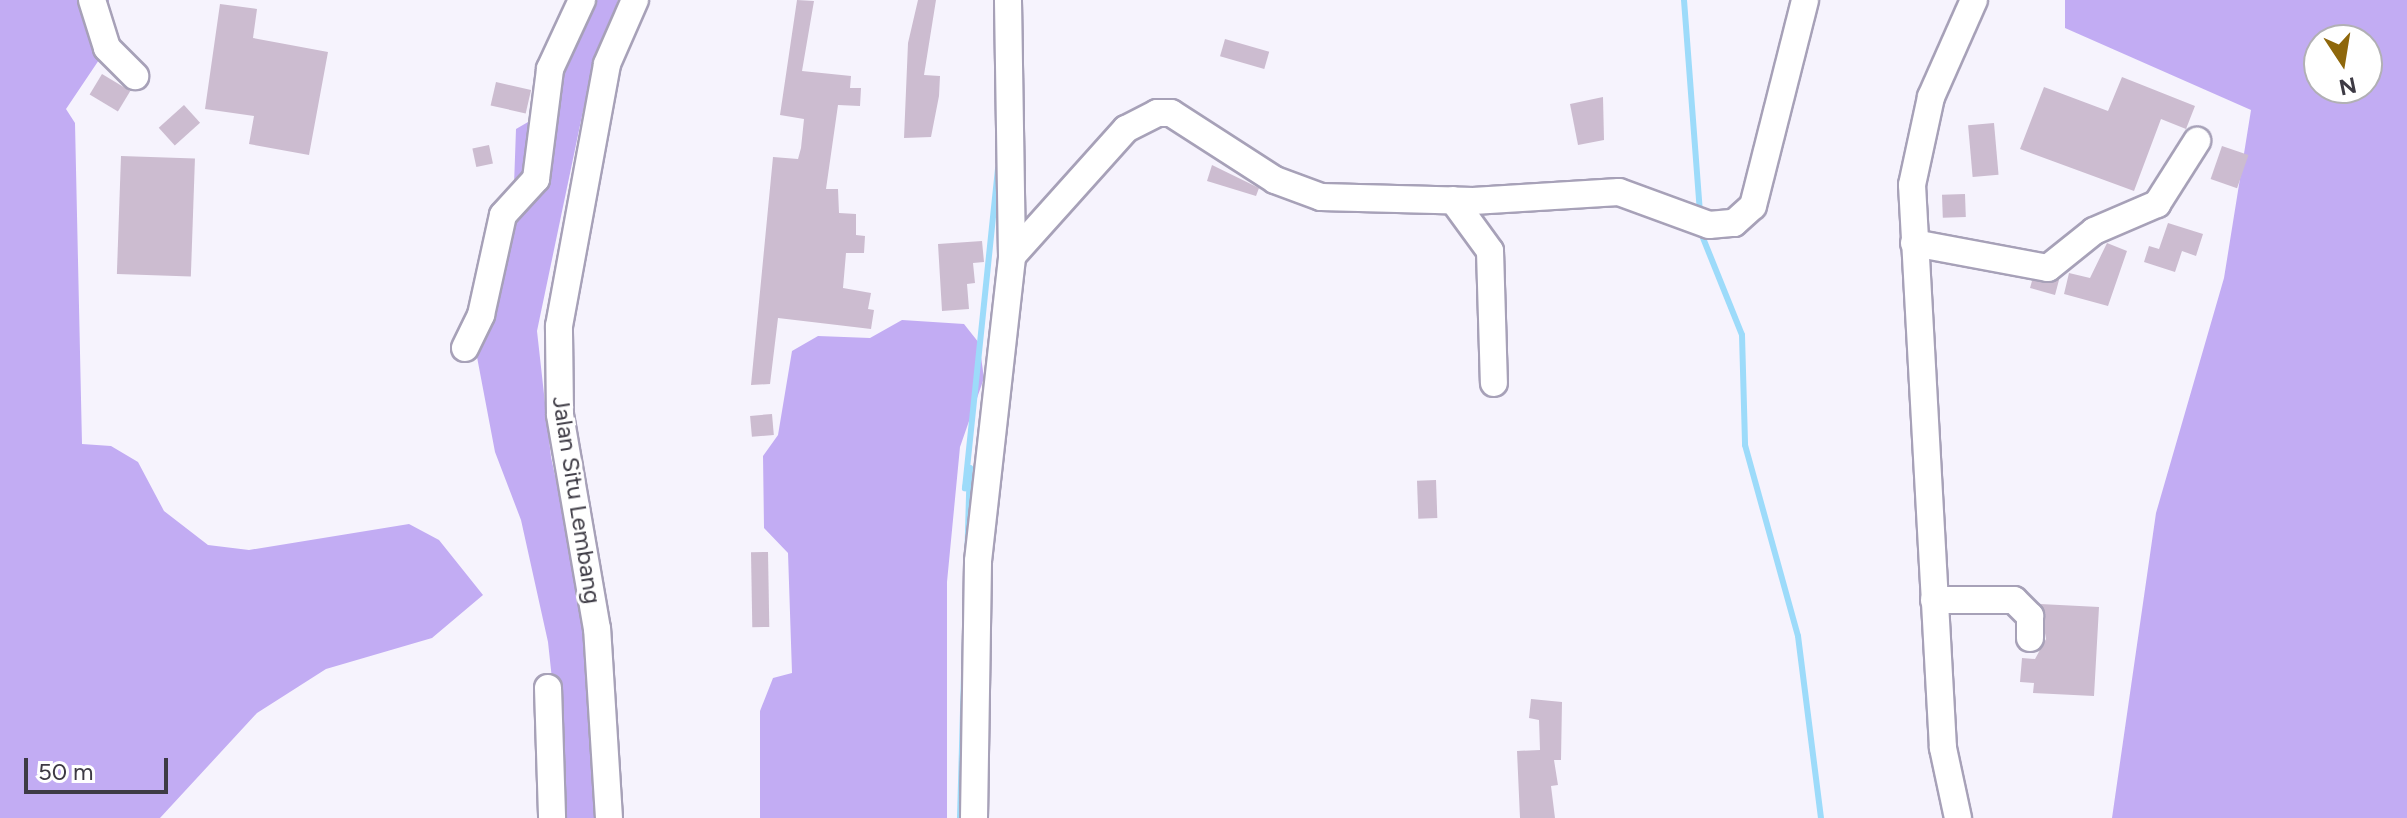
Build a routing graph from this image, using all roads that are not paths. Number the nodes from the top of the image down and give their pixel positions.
1 (92, 0) edge
2 (582, 0) edge
3 (635, 0) edge
4 (1008, 0) edge
5 (1805, 0) edge
6 (1974, 0) edge
7 (135, 76) dead end
8 (2197, 141) dead end
9 (1453, 200) junction
10 (1914, 243) junction
11 (1012, 256) junction
12 (465, 348) dead end
13 (1494, 383) dead end
14 (1934, 600) junction
15 (2030, 638) dead end
16 (548, 688) dead end
17 (552, 818) edge
18 (609, 818) edge
19 (974, 818) edge
20 (1958, 818) edge

1 - 7 street
2 - 12 street
3 - 18 street, Jalan Situ Lembang
4 - 11 street
5 - 9 street
6 - 10 street
8 - 10 street
9 - 11 street
9 - 13 street
10 - 14 street
11 - 19 street
14 - 15 street
14 - 20 street
16 - 17 street

